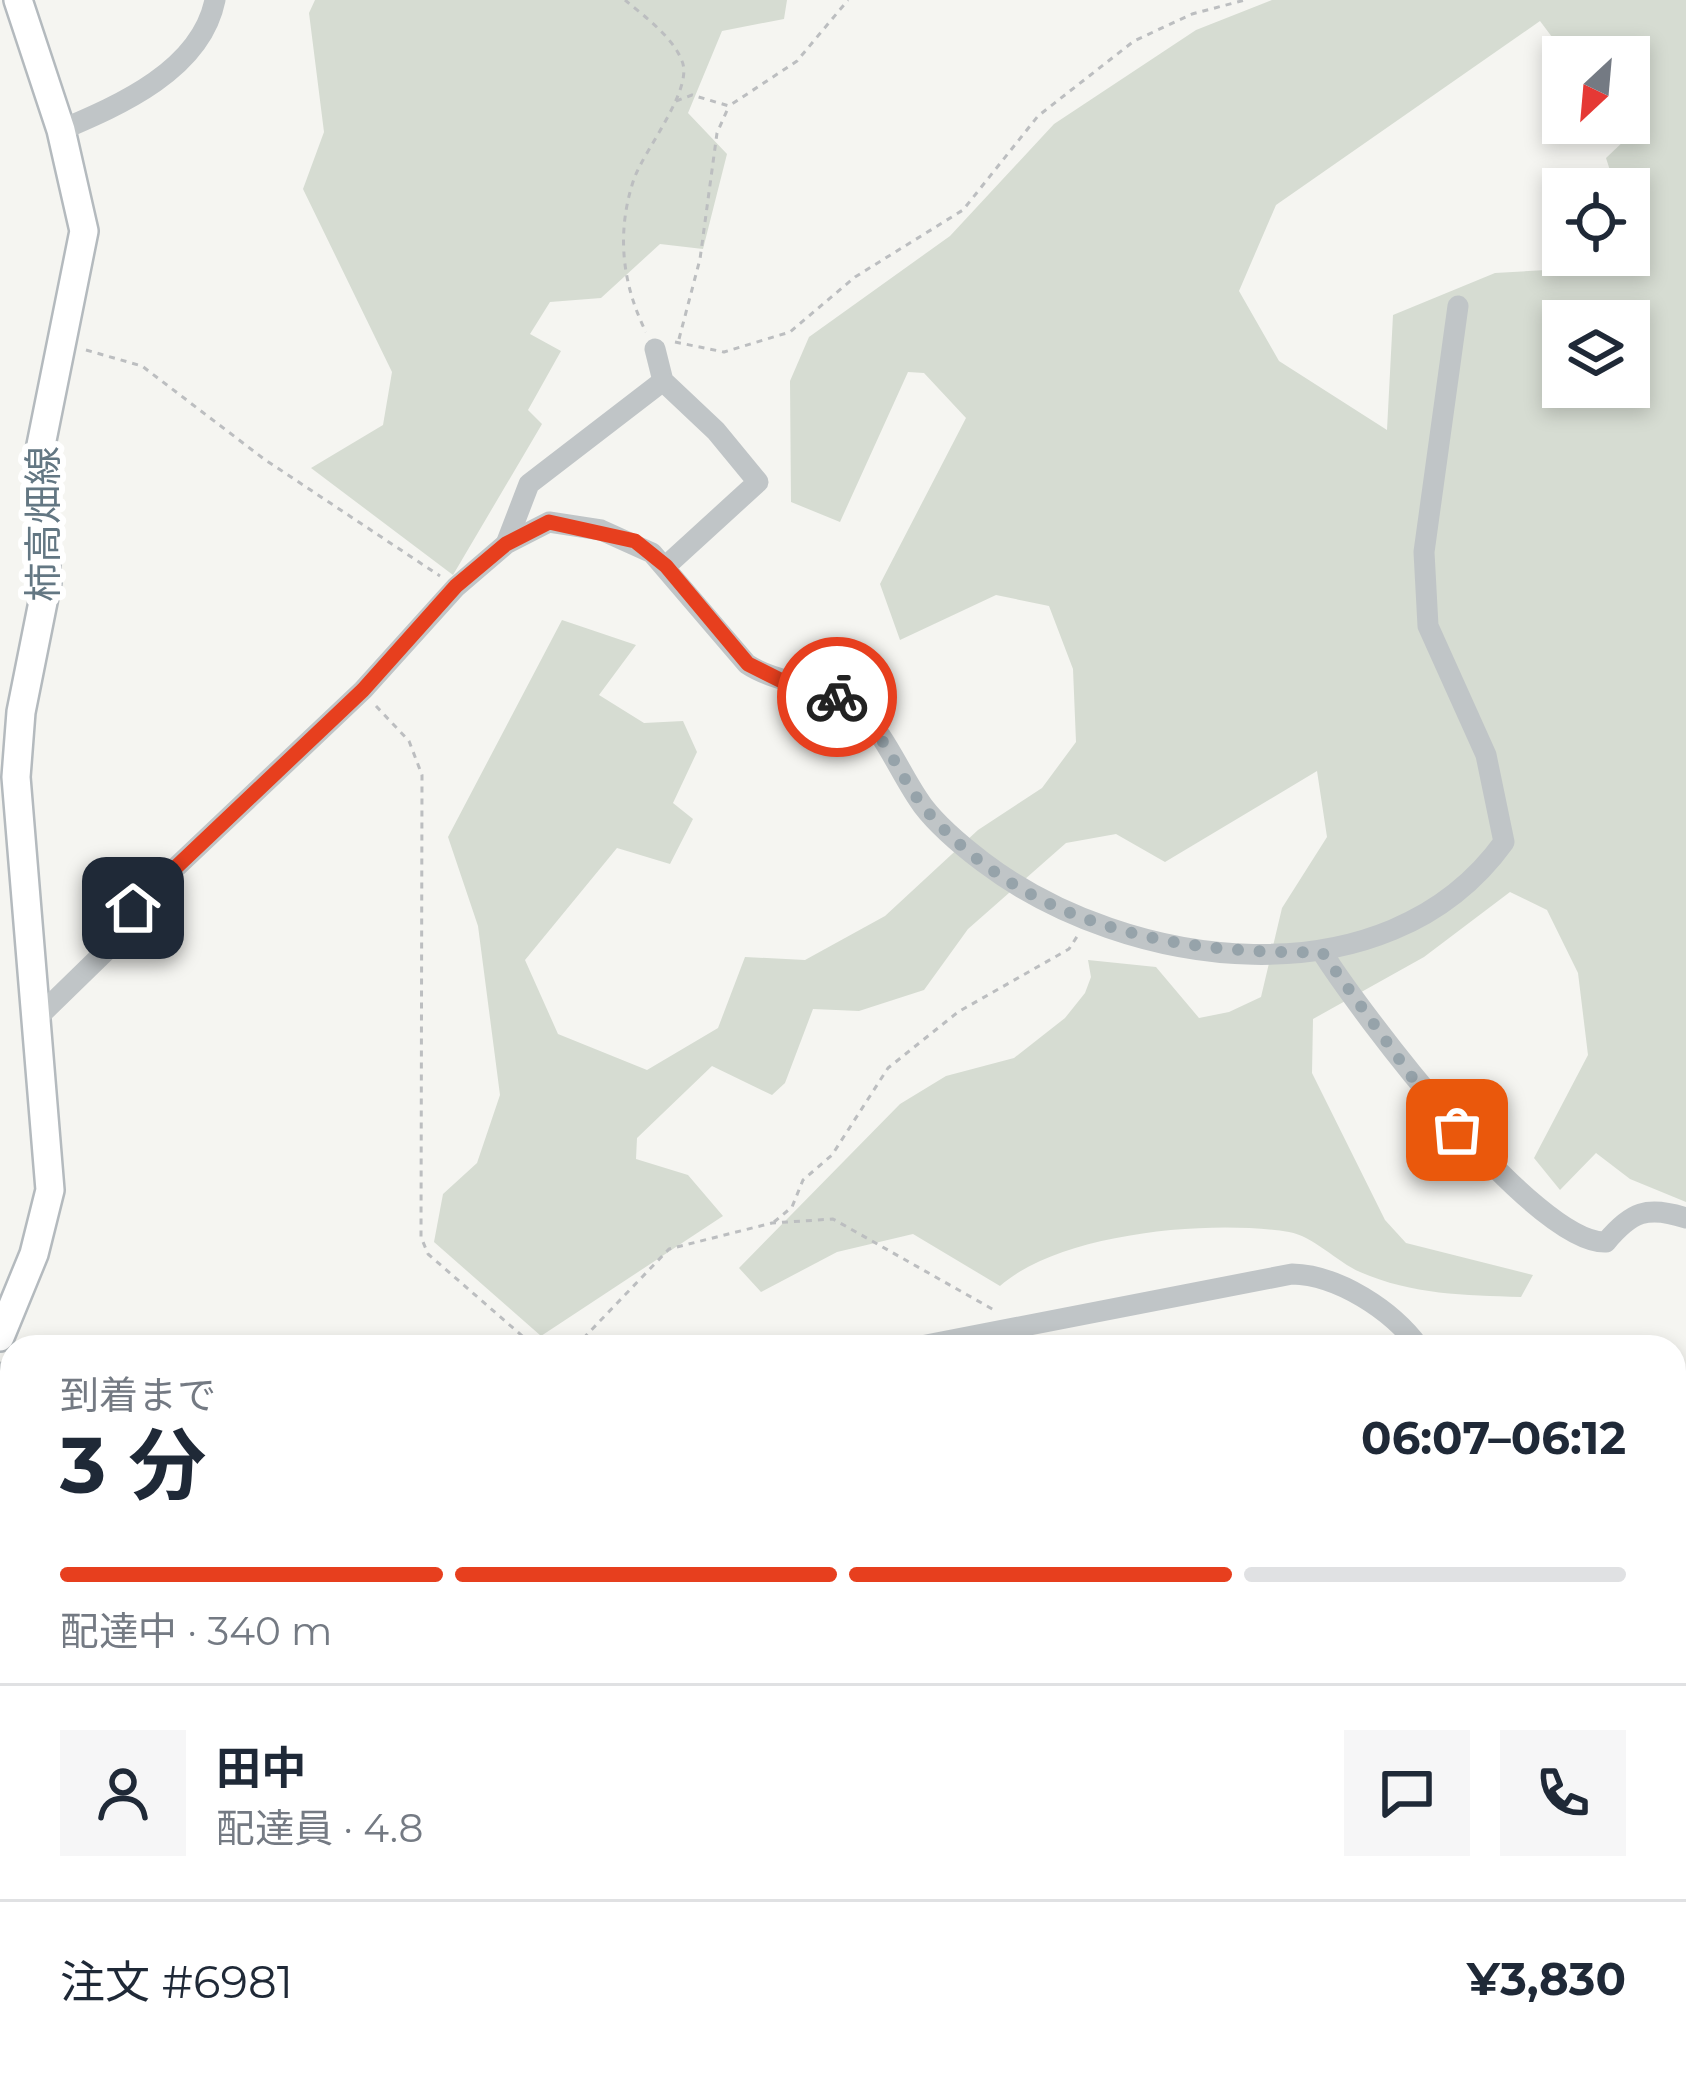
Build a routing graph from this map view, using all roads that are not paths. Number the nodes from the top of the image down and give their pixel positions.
1 (19, 0) edge
2 (215, 0) edge
3 (61, 130) junction
4 (1458, 306) dead end
5 (655, 349) road end
6 (663, 381) junction
7 (506, 544) junction
8 (666, 566) junction
9 (1322, 952) junction
10 (37, 1018) junction
11 (1686, 1218) edge
12 (1, 1335) edge
13 (975, 1335) edge
14 (1408, 1335) edge

1 - 3 main road, 柿高畑線
2 - 3 street
3 - 10 main road, 柿高畑線
4 - 9 street
5 - 6 street
6 - 7 street
6 - 8 street
7 - 8 street
7 - 10 street
8 - 9 street
9 - 11 street
10 - 12 main road, 柿高畑線
13 - 14 street

